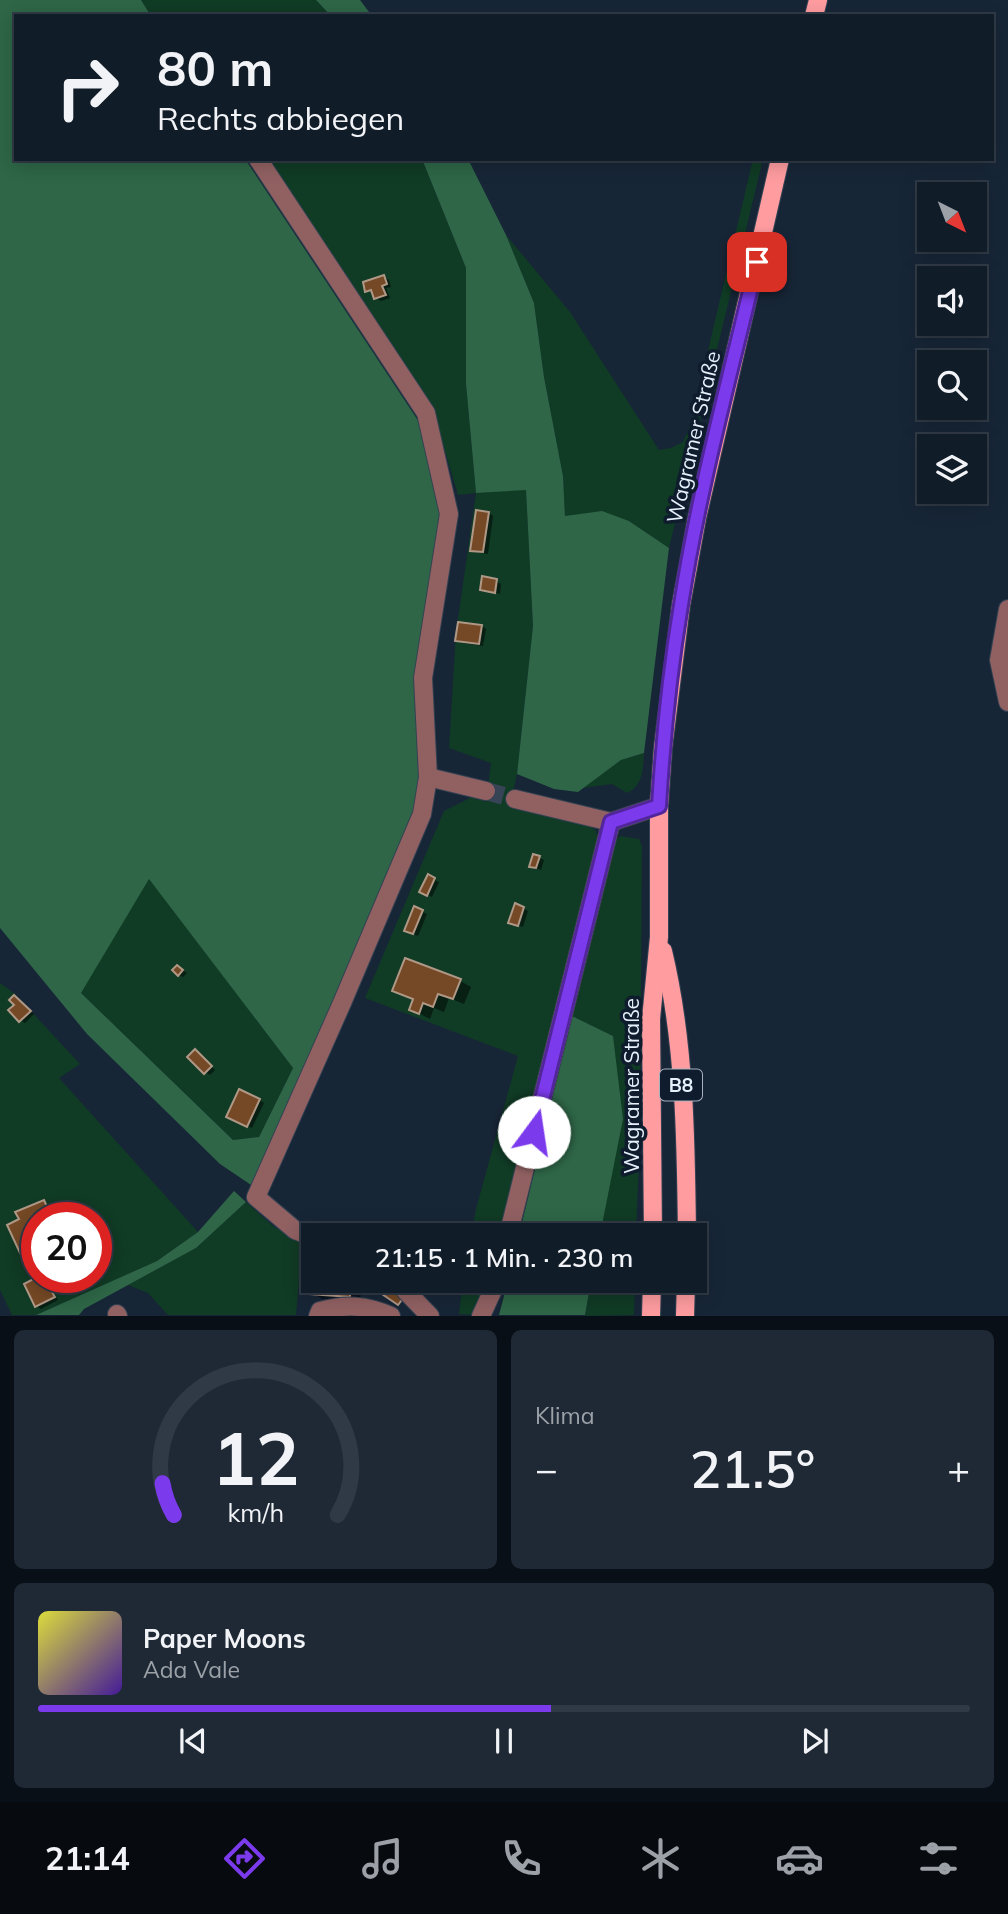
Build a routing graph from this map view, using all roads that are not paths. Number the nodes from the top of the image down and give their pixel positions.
1 (259, 161) edge
2 (780, 161) edge
3 (1008, 609) edge
4 (1008, 702) edge
5 (428, 777) junction
6 (486, 791) tunnel mouth
7 (515, 799) tunnel mouth
8 (659, 806) junction
9 (611, 822) junction
10 (660, 937) junction
11 (511, 1223) edge
12 (653, 1223) edge
13 (687, 1223) edge
14 (301, 1232) edge
15 (408, 1293) edge
16 (491, 1293) edge
17 (652, 1293) edge
18 (686, 1293) edge
19 (318, 1315) edge
20 (391, 1315) edge
21 (430, 1315) edge
22 (481, 1315) edge
23 (651, 1315) edge
24 (685, 1315) edge

1 - 5 lane
2 - 8 main road, Wagramer Straße / B8
3 - 4 lane
5 - 6 lane
5 - 14 lane
7 - 9 lane
8 - 9 lane
8 - 10 main road, Wagramer Straße / B8
9 - 11 lane
10 - 12 main road, Wagramer Straße / B8
10 - 13 main road, Wagramer Straße / B8
15 - 21 lane
16 - 22 lane
17 - 23 main road
18 - 24 main road
19 - 20 lane

